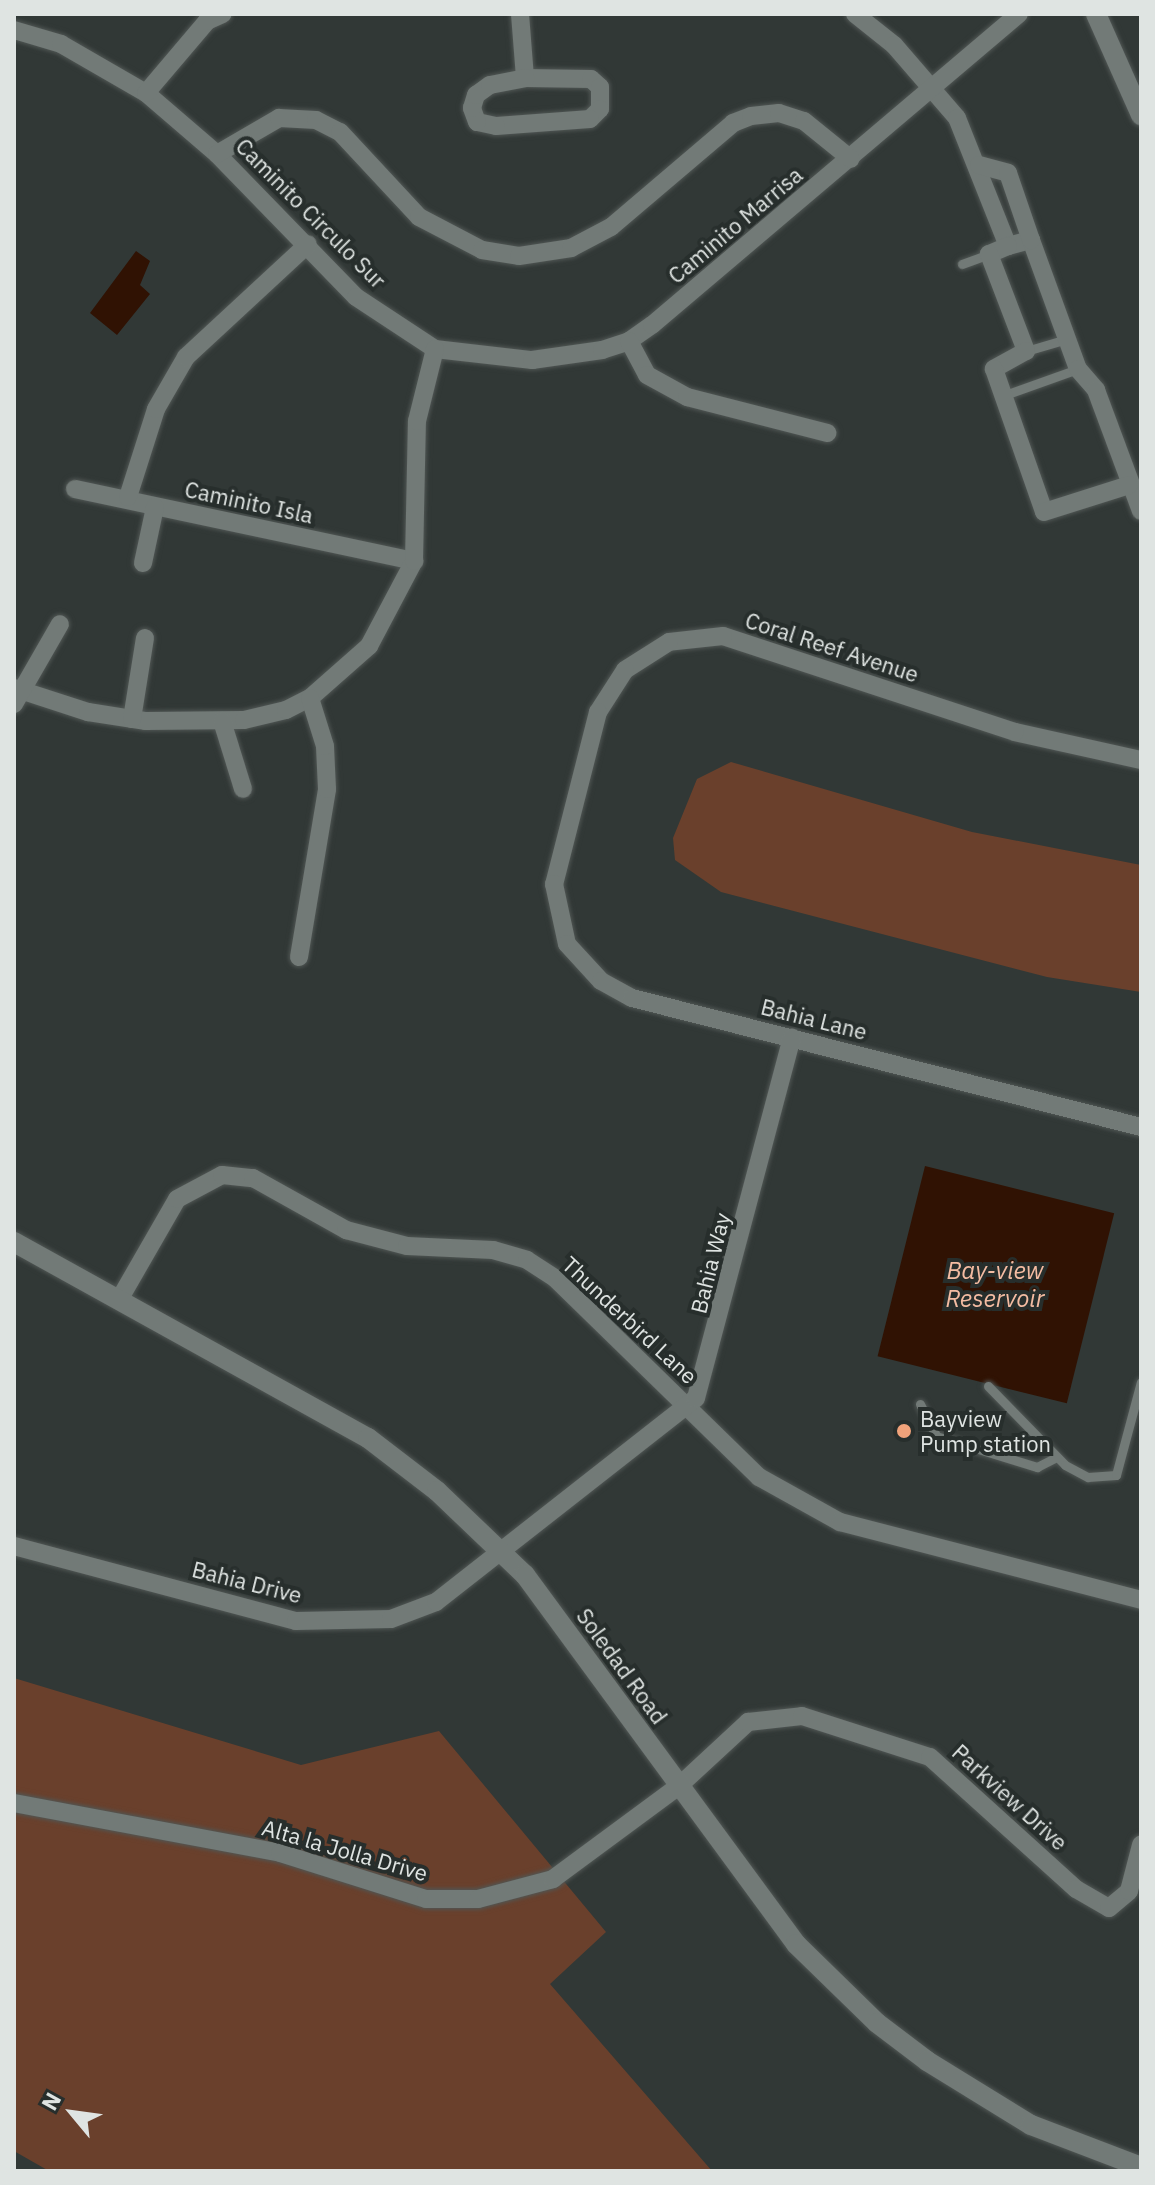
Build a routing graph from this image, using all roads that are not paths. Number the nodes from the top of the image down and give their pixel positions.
1 (32, 14) edge
2 (520, 14) edge
3 (855, 14) edge
4 (1019, 14) edge
5 (1096, 14) edge
6 (209, 16) edge
7 (23, 32) edge
8 (525, 78) junction
9 (935, 89) junction
10 (146, 93) junction
11 (1141, 115) edge
12 (217, 154) junction
13 (851, 159) junction
14 (979, 165) junction
15 (1031, 240) junction
16 (308, 244) junction
17 (1008, 246) junction
18 (989, 254) junction
19 (962, 264) dead end
20 (1067, 339) junction
21 (629, 341) junction
22 (435, 349) junction
23 (1026, 351) junction
24 (1078, 369) junction
25 (1002, 396) junction
26 (827, 433) dead end
27 (1129, 485) junction
28 (75, 489) dead end
29 (128, 497) junction
30 (155, 507) junction
31 (1141, 511) edge
32 (414, 561) junction
33 (143, 563) dead end
34 (60, 624) dead end
35 (145, 638) dead end
36 (17, 695) edge
37 (310, 698) junction
38 (132, 719) junction
39 (222, 721) junction
40 (1141, 760) edge
41 (243, 789) dead end
42 (559, 869) joint
43 (299, 957) dead end
44 (792, 1038) junction
45 (1141, 1127) edge
46 (14, 1242) edge
47 (119, 1300) junction
48 (1141, 1382) edge
49 (988, 1386) dead end
50 (920, 1404) dead end
51 (686, 1405) junction
52 (1057, 1457) junction
53 (14, 1546) edge
54 (503, 1552) junction
55 (1141, 1600) edge
56 (680, 1785) junction
57 (14, 1803) edge
58 (1141, 1845) edge
59 (1141, 2167) edge

1 - 7 street
2 - 8 street
3 - 9 street
4 - 9 street, Caminito Marrisa
5 - 11 street
6 - 10 street
7 - 10 street, Caminito Circulo Sur
8 - 8 street
9 - 13 street, Caminito Marrisa
9 - 14 street
10 - 12 street, Caminito Circulo Sur
12 - 13 street
12 - 16 street, Caminito Circulo Sur
13 - 21 street, Caminito Marrisa
14 - 15 street
14 - 17 street
15 - 17 street
15 - 20 street
16 - 22 street, Caminito Circulo Sur
16 - 29 street
17 - 18 street
18 - 19 lane
18 - 23 street
20 - 23 lane
20 - 24 street
21 - 22 street, Caminito Marrisa
21 - 26 street
22 - 32 street
23 - 25 street
24 - 25 lane
24 - 27 street
25 - 27 street
27 - 31 street
28 - 29 street, Caminito Isla
29 - 30 street, Caminito Isla
30 - 32 street, Caminito Isla
30 - 33 street
32 - 37 street
34 - 36 street
35 - 38 street
36 - 38 street
37 - 39 street
37 - 43 street
38 - 39 street
39 - 41 street
40 - 42 street, Coral Reef Avenue
42 - 44 street, Bahia Lane
44 - 45 street, Bahia Lane
44 - 51 street, Bahia Way
46 - 47 street, Soledad Road
47 - 51 street, Thunderbird Lane
47 - 54 street, Soledad Road
48 - 52 lane
49 - 52 lane
50 - 52 lane
51 - 54 street, Bahia Way
51 - 55 street, Thunderbird Lane
53 - 54 street, Bahia Drive
54 - 56 street, Soledad Road
56 - 57 street, Alta la Jolla Drive
56 - 58 street, Parkview Drive
56 - 59 street, Soledad Road

